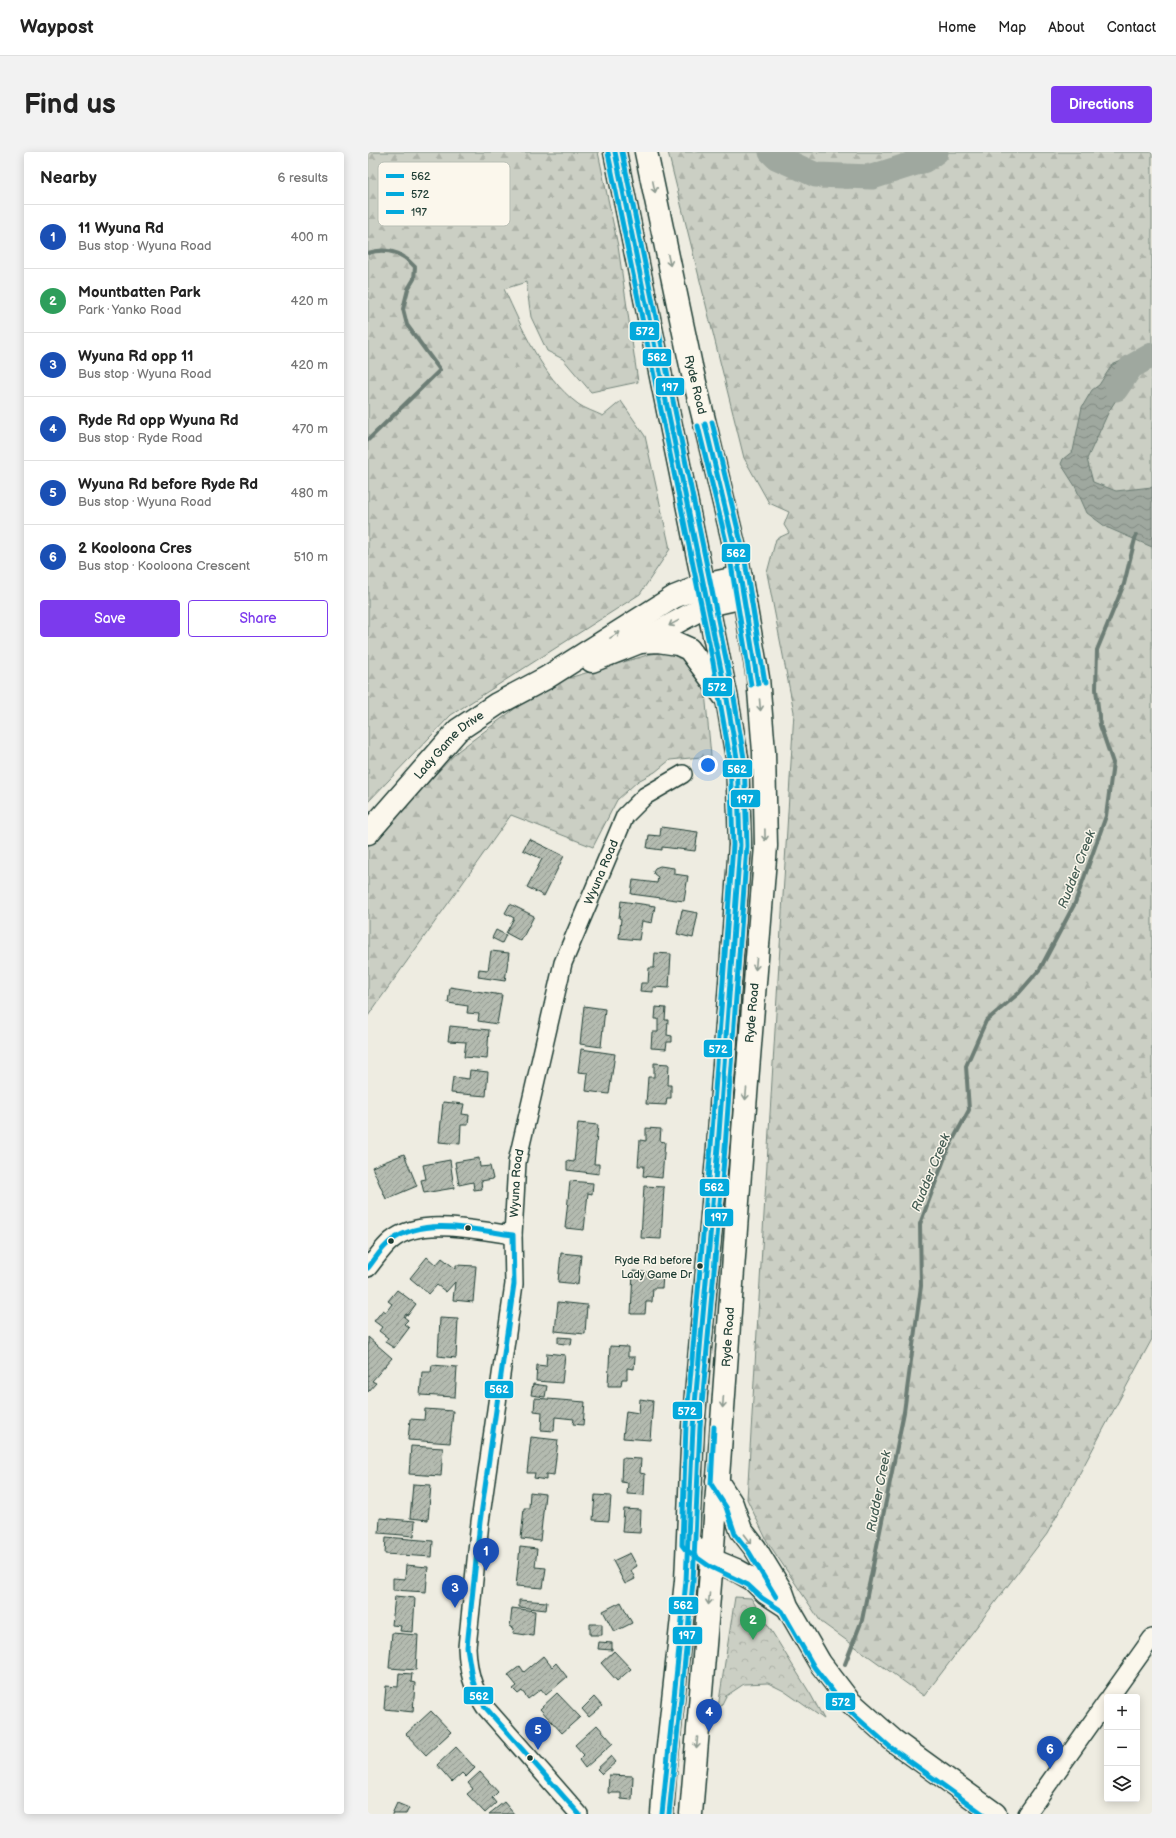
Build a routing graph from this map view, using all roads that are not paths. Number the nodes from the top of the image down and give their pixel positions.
1 (615, 152) edge
2 (646, 152) edge
3 (743, 587) junction
4 (706, 595) junction
5 (640, 642) junction
6 (546, 678) junction
7 (727, 699) junction
8 (683, 774) dead end
9 (368, 832) edge
10 (513, 1235) junction
11 (368, 1268) edge
12 (717, 1481) junction
13 (689, 1544) junction
14 (713, 1554) junction
15 (769, 1572) junction
16 (787, 1606) junction
17 (1152, 1638) edge
18 (1112, 1694) edge
19 (1104, 1705) edge
20 (579, 1814) edge
21 (662, 1814) edge
22 (691, 1814) edge
23 (995, 1814) edge
24 (1027, 1814) edge

1 - 4 main road, Ryde Road
2 -> 3 main road, Ryde Road
3 - 4 main road, Lady Game Drive
3 -> 12 main road, Ryde Road
4 -> 5 main road, Lady Game Drive
6 -> 4 main road, Lady Game Drive
4 - 7 main road, Ryde Road
5 - 6 main road, Lady Game Drive
5 - 7 main road
6 - 9 main road, Lady Game Drive
7 - 13 main road, Ryde Road
8 - 10 street, Wyuna Road
10 - 11 street
10 - 20 street, Wyuna Road
12 - 14 main road, Ryde Road
12 -> 15 main road
13 - 14 main road
13 - 21 main road, Ryde Road
14 - 15 main road
14 - 16 main road
14 -> 22 main road, Ryde Road
15 - 16 main road
16 - 23 main road
17 - 18 street
19 - 24 street

